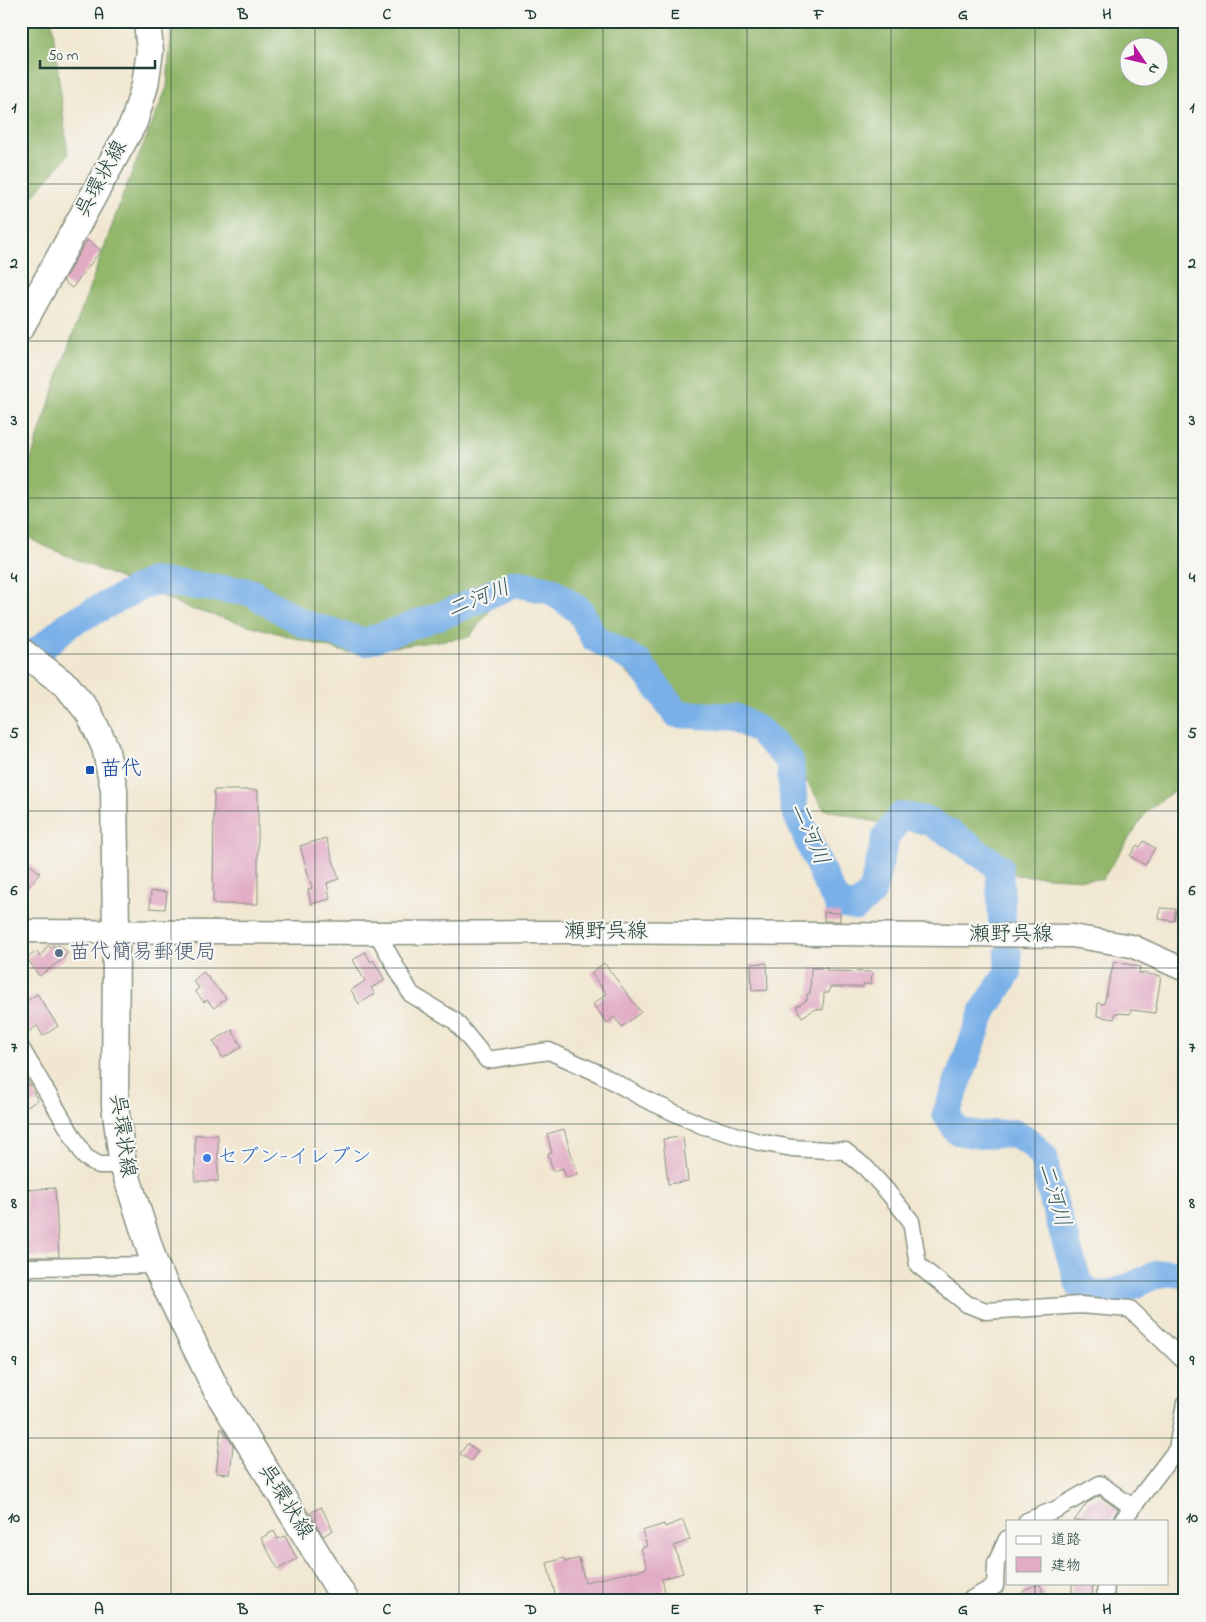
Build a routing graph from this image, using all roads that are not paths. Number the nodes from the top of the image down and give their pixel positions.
1 (147, 21) edge
2 (21, 327) edge
3 (21, 651) edge
4 (116, 930) junction
5 (21, 931) edge
6 (377, 933) junction
7 (1185, 970) edge
8 (21, 1048) edge
9 (123, 1165) junction
10 (155, 1265) junction
11 (21, 1272) edge
12 (1185, 1362) edge
13 (1185, 1403) edge
14 (1132, 1507) junction
15 (1030, 1520) edge
16 (1123, 1520) edge
17 (1006, 1541) edge
18 (1106, 1584) edge
19 (346, 1601) edge
20 (968, 1601) edge
21 (1105, 1601) edge

1 - 2 main road, 呉環状線
3 - 4 main road, 呉環状線
4 - 5 main road, 瀬野呉線
4 - 6 main road, 瀬野呉線
4 - 9 main road, 呉環状線
6 - 7 main road, 瀬野呉線
6 - 12 street
8 - 9 street
9 - 10 main road, 呉環状線
10 - 11 street
10 - 19 main road, 呉環状線
13 - 14 street
14 - 15 street
14 - 16 street
17 - 20 street
18 - 21 street

